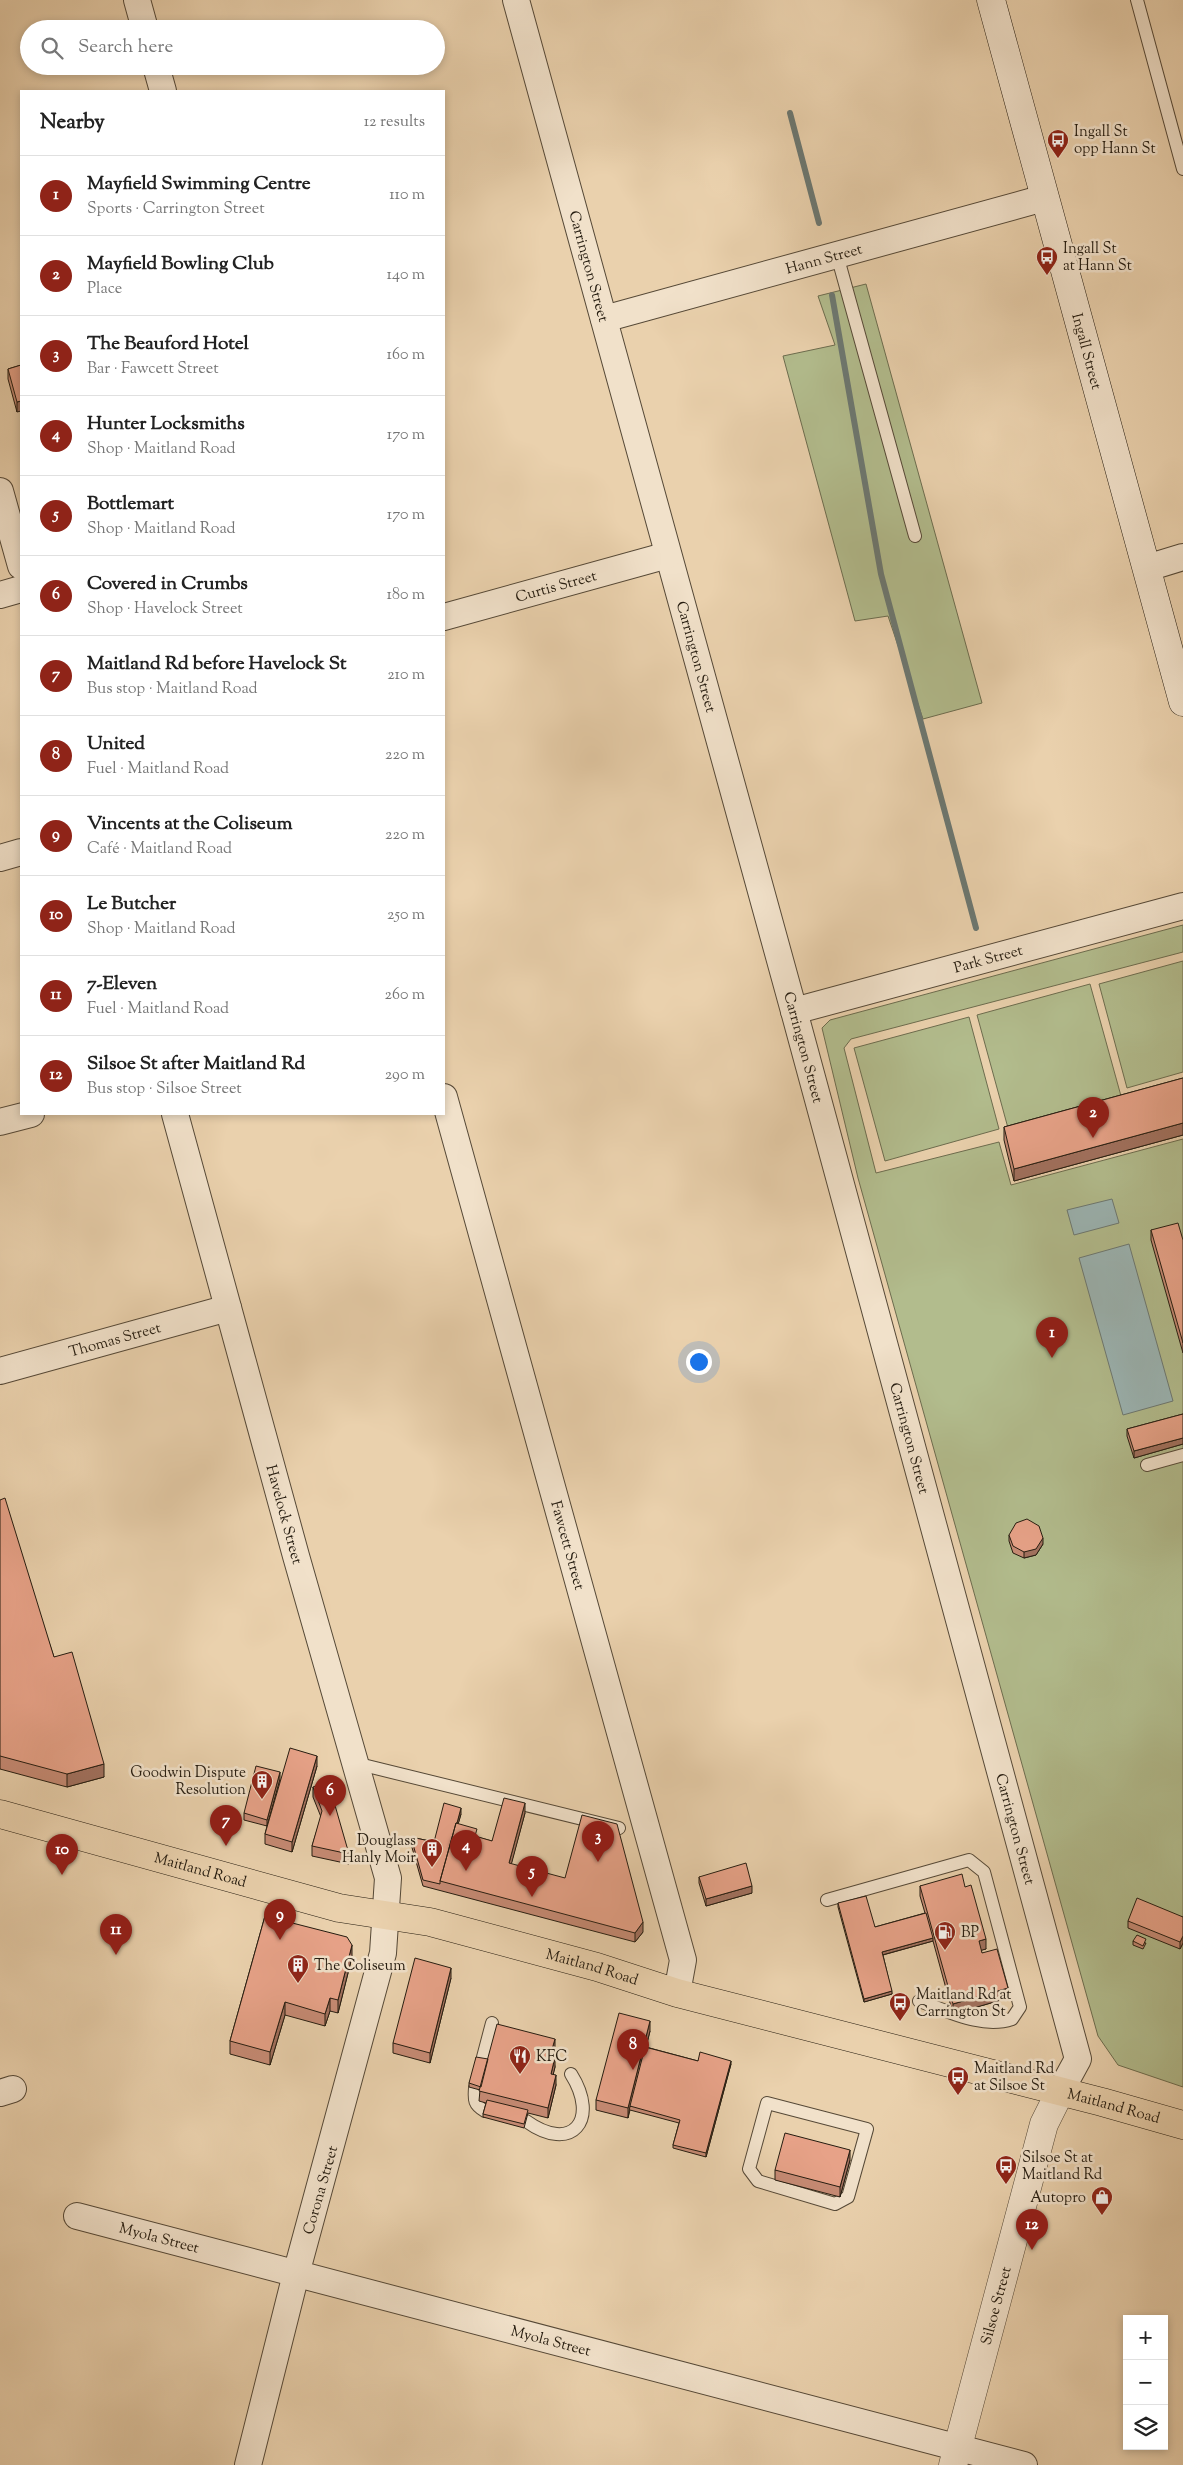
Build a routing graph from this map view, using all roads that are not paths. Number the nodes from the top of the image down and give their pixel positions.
1 (137, 0) edge
2 (516, 0) edge
3 (991, 0) edge
4 (1137, 0) edge
5 (143, 20) edge
6 (159, 75) edge
7 (163, 90) edge
8 (1183, 169) edge
9 (1044, 198) junction
10 (838, 255) junction
11 (604, 319) junction
12 (0, 491) edge
13 (915, 536) dead end
14 (668, 555) junction
15 (1183, 558) edge
16 (20, 562) edge
17 (1146, 568) junction
18 (20, 589) edge
19 (0, 595) edge
20 (445, 617) edge
21 (1183, 702) edge
22 (20, 852) edge
23 (0, 858) edge
24 (1183, 906) edge
25 (794, 1011) junction
26 (445, 1101) edge
27 (27, 1115) edge
28 (175, 1115) edge
29 (0, 1122) edge
30 (228, 1308) junction
31 (0, 1371) edge
32 (1183, 1455) edge
33 (1147, 1464) dead end
34 (355, 1763) junction
35 (0, 1814) edge
36 (619, 1828) edge
37 (827, 1900) dead end
38 (386, 1915) junction
39 (676, 1993) junction
40 (919, 2001) dead end
41 (492, 2023) dead end
42 (482, 2061) edge
43 (571, 2074) dead end
44 (475, 2088) edge
45 (1060, 2092) junction
46 (767, 2103) joint
47 (485, 2111) edge
48 (526, 2121) edge
49 (1183, 2125) edge
50 (77, 2216) dead end
51 (296, 2274) junction
52 (955, 2457) edge
53 (248, 2465) edge
54 (1024, 2465) edge

1 - 5 street
2 - 11 street, Carrington Street
3 - 9 main road, Ingall Street
4 - 8 lane
6 - 7 street
9 - 10 street, Hann Street
9 - 17 main road, Ingall Street
10 - 11 street, Hann Street
10 - 13 lane
11 - 14 street, Carrington Street
12 - 16 street
14 - 20 street, Curtis Street
14 - 25 street, Carrington Street
15 - 17 street
17 - 21 main road, Ingall Street
18 - 19 street
22 - 23 street
24 - 25 street, Park Street
25 - 45 street, Carrington Street
26 - 39 street, Fawcett Street
27 - 29 street
28 - 30 street, Havelock Street
30 - 31 street, Thomas Street
30 - 34 street, Havelock Street
32 - 33 lane
34 - 36 lane
34 - 38 street, Havelock Street
35 - 38 main road, Maitland Road
37 - 40 lane
38 - 39 main road, Maitland Road
38 - 51 street, Corona Street
39 - 45 main road, Maitland Road
41 - 42 lane
43 - 48 lane
44 - 47 lane
45 - 49 main road, Maitland Road
45 - 52 main road, Silsoe Street
46 - 46 lane
50 - 51 street, Myola Street
51 - 52 street, Myola Street
51 - 53 street, Corona Street
52 - 54 street, Myola Street

